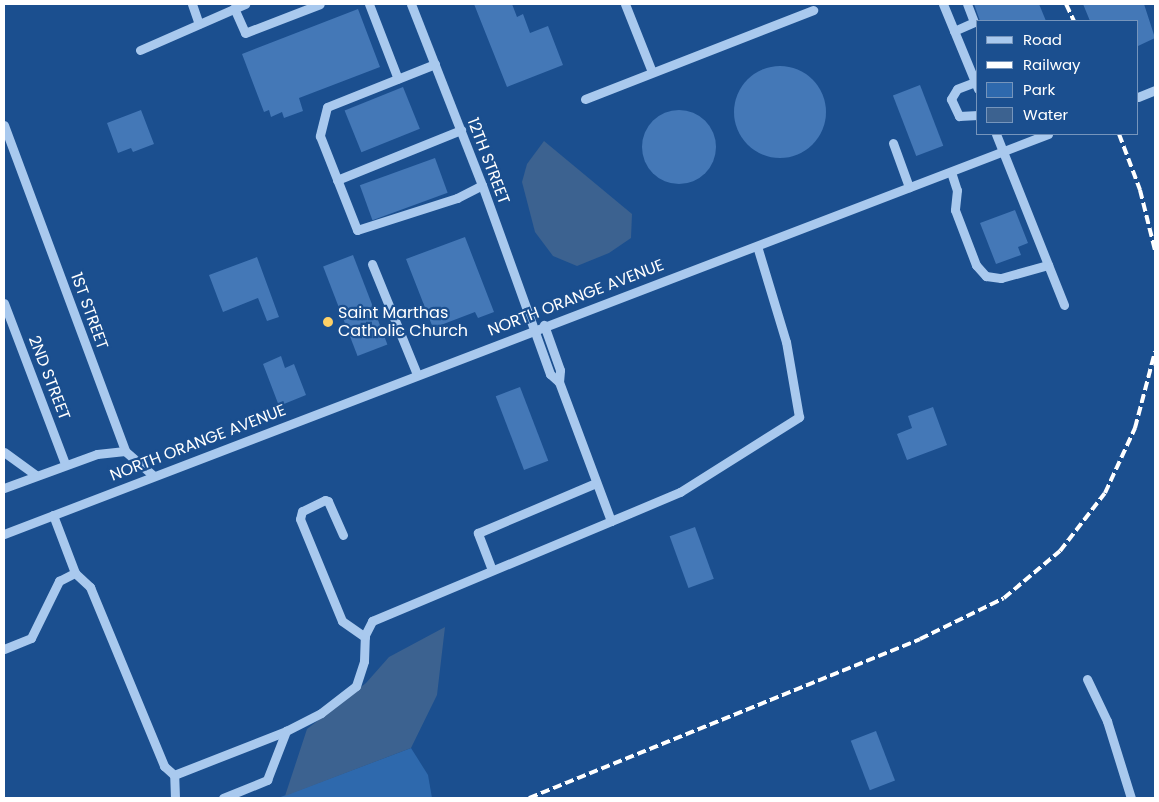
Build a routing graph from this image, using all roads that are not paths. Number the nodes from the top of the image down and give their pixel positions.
1 (192, 4) edge
2 (245, 4) edge
3 (320, 4) edge
4 (369, 4) edge
5 (411, 4) edge
6 (625, 4) edge
7 (943, 4) edge
8 (967, 4) edge
9 (234, 8) junction
10 (812, 10) dead end
11 (200, 24) junction
12 (954, 31) junction
13 (140, 50) dead end
14 (435, 64) junction
15 (652, 72) junction
16 (398, 79) junction
17 (976, 86) edge
18 (1155, 90) edge
19 (1139, 97) edge
20 (585, 99) dead end
21 (976, 114) edge
22 (4, 125) edge
23 (461, 130) junction
24 (996, 135) edge
25 (1045, 135) edge
26 (893, 143) dead end
27 (1004, 151) junction
28 (951, 172) junction
29 (337, 180) junction
30 (482, 186) junction
31 (909, 187) junction
32 (757, 246) junction
33 (372, 264) dead end
34 (1048, 264) junction
35 (4, 302) edge
36 (1064, 305) dead end
37 (544, 325) junction
38 (533, 329) junction
39 (417, 374) junction
40 (559, 382) junction
41 (125, 451) junction
42 (4, 452) edge
43 (65, 464) junction
44 (36, 475) junction
45 (154, 476) junction
46 (596, 483) junction
47 (4, 488) edge
48 (53, 515) junction
49 (611, 521) junction
50 (4, 534) edge
51 (343, 535) dead end
52 (492, 570) junction
53 (75, 573) junction
54 (365, 637) junction
55 (4, 649) edge
56 (1087, 680) dead end
57 (286, 731) junction
58 (174, 775) junction
59 (175, 798) edge
60 (223, 798) edge
61 (1131, 798) edge

1 - 11 street
2 - 9 street
3 - 9 street
4 - 16 street
5 - 14 street, 12TH STREET
6 - 15 street
7 - 12 street
8 - 12 street
9 - 11 street
10 - 15 street
11 - 13 street
12 - 17 street
14 - 16 street
14 - 23 street, 12TH STREET
15 - 20 street
16 - 29 street
17 - 21 street
18 - 19 street
22 - 41 street, 1ST STREET
23 - 29 street
23 - 30 street, 12TH STREET
24 - 27 street
25 - 27 street, NORTH ORANGE AVENUE
26 - 31 street
27 - 28 street, NORTH ORANGE AVENUE
27 - 34 street
28 - 31 street, NORTH ORANGE AVENUE
28 - 34 street
29 - 30 street
30 - 38 street, 12TH STREET
31 - 32 street, NORTH ORANGE AVENUE
32 - 37 street, NORTH ORANGE AVENUE
32 - 49 street
33 - 39 street
34 - 36 street
35 - 43 street, 2ND STREET
37 - 38 street, NORTH ORANGE AVENUE
37 - 40 street
38 - 39 street, NORTH ORANGE AVENUE
38 - 40 street, 12TH STREET
39 - 45 street, NORTH ORANGE AVENUE
40 - 46 street
41 - 43 street
41 - 45 street
42 - 44 street
43 - 44 street
44 - 47 street
45 - 48 street, NORTH ORANGE AVENUE
46 - 49 street
46 - 52 street
48 - 50 street, NORTH ORANGE AVENUE
48 - 53 street
49 - 52 street
51 - 54 street
52 - 54 street
53 - 55 street
53 - 58 street
54 - 57 street
56 - 61 street
57 - 58 street
57 - 60 street
58 - 59 street

